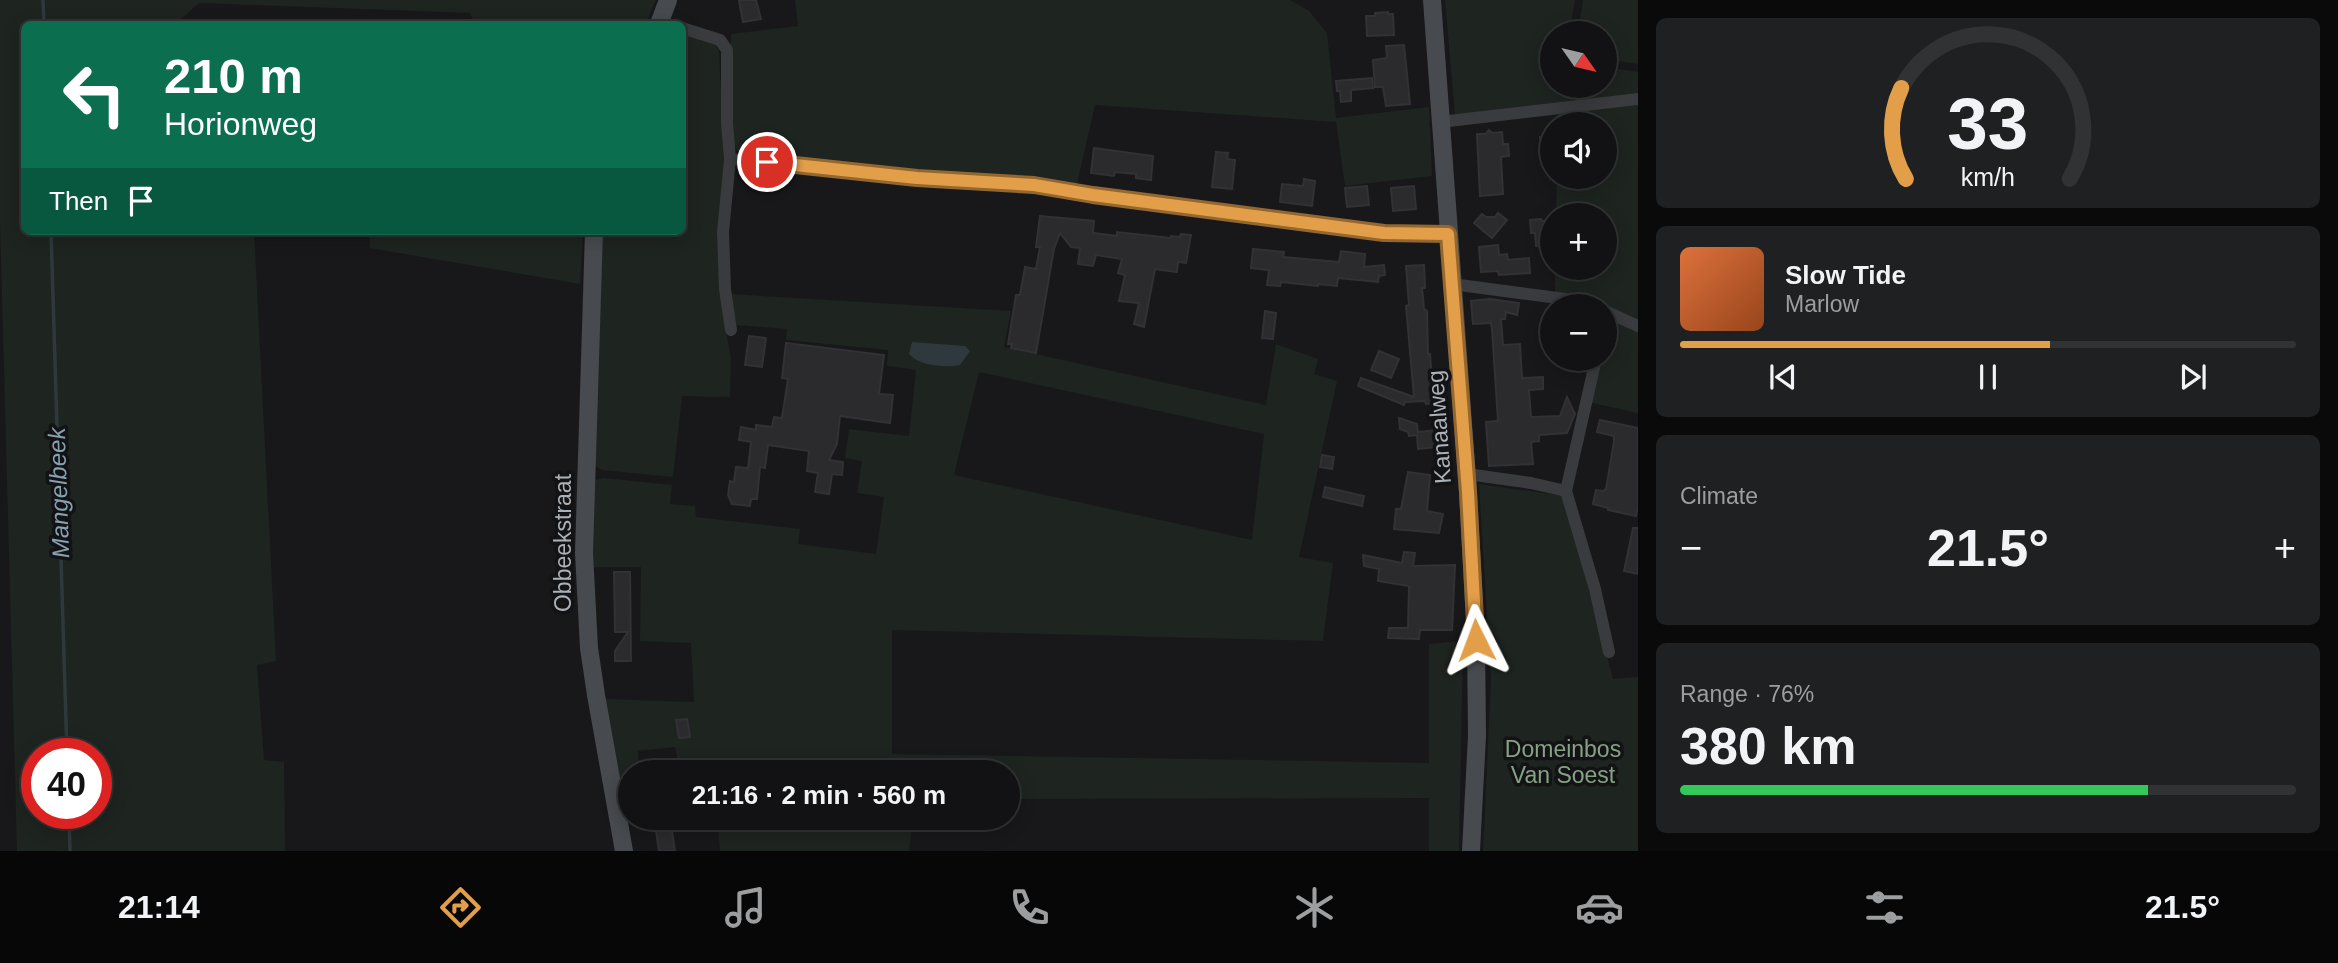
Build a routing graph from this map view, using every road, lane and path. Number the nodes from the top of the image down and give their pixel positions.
1 (668, 0) edge
2 (1432, 0) edge
3 (663, 21) edge
4 (686, 29) edge
5 (1638, 99) edge
6 (1440, 122) junction
7 (730, 159) junction
8 (1448, 234) junction
9 (594, 235) edge
10 (1452, 284) junction
11 (1540, 296) edge
12 (1617, 320) edge
13 (1638, 326) edge
14 (731, 330) dead end
15 (1594, 371) edge
16 (1467, 474) junction
17 (1566, 491) junction
18 (1609, 652) dead end
19 (624, 851) edge
20 (1471, 851) edge

1 - 3 street
2 - 6 street, Kanaalweg
4 - 7 street
5 - 6 street
6 - 8 street, Kanaalweg
7 - 8 street
7 - 14 street
8 - 10 street, Kanaalweg
9 - 19 street, Obbeekstraat
10 - 11 street
10 - 16 street, Kanaalweg
12 - 13 street
15 - 17 street
16 - 17 street
16 - 20 street, Kanaalweg
17 - 18 street

